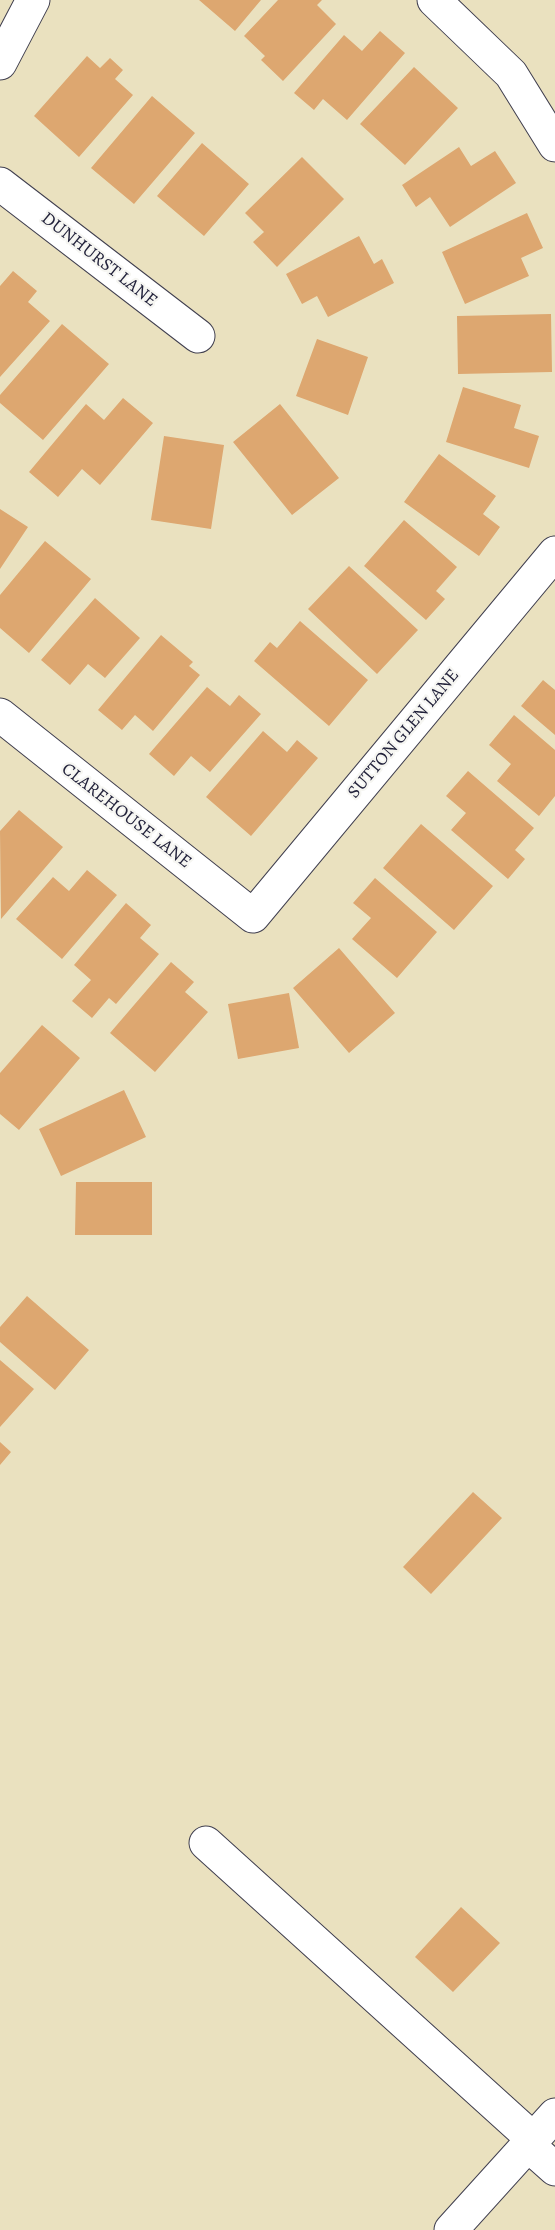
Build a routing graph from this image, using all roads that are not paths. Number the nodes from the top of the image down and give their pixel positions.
1 (33, 0) edge
2 (434, 0) edge
3 (0, 63) edge
4 (555, 145) edge
5 (0, 184) edge
6 (198, 336) dead end
7 (555, 553) edge
8 (0, 715) edge
9 (253, 916) joint
10 (206, 1843) dead end
11 (555, 2115) edge
12 (531, 2142) junction
13 (555, 2169) edge
14 (451, 2230) edge

1 - 3 street
2 - 4 street
5 - 6 street, DUNHURST LANE
7 - 9 street, SUTTON GLEN LANE
8 - 9 street, CLAREHOUSE LANE
10 - 12 street
11 - 12 street
12 - 13 street
12 - 14 street

